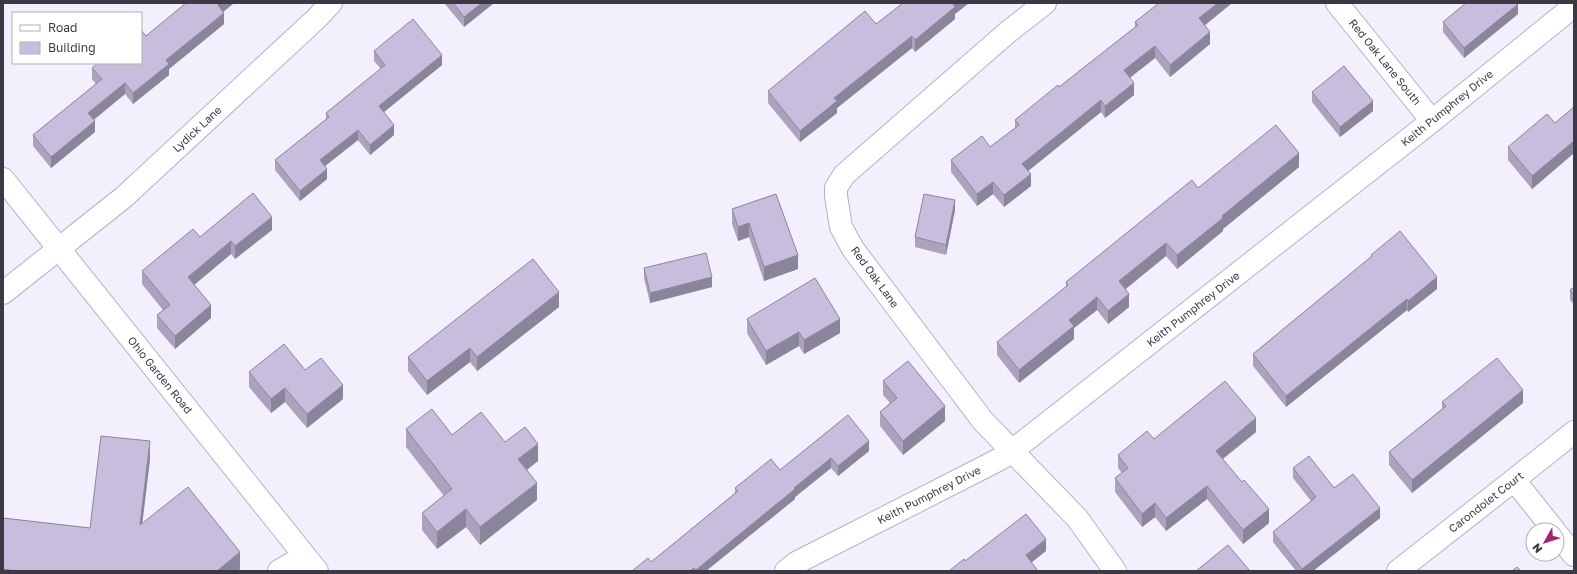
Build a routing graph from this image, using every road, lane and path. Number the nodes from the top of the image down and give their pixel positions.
1 (331, 3) edge
2 (1045, 3) edge
3 (1337, 3) edge
4 (1574, 6) edge
5 (1432, 121) junction
6 (3, 179) edge
7 (59, 249) junction
8 (3, 293) edge
9 (1574, 432) edge
10 (1012, 451) junction
11 (1514, 480) junction
12 (1548, 522) edge
13 (1565, 544) edge
14 (1574, 555) edge
15 (311, 564) edge
16 (279, 571) edge
17 (786, 571) edge
18 (1115, 571) edge
19 (1398, 571) edge

1 - 7 street, Lydick Lane
2 - 10 street, Red Oak Lane
3 - 5 street, Red Oak Lane South
4 - 5 street, Keith Pumphrey Drive
5 - 10 street, Keith Pumphrey Drive
6 - 7 street, Ohio Garden Road
7 - 8 street, Lydick Lane
7 - 15 street, Ohio Garden Road
9 - 11 street, Carondolet Court
10 - 17 street, Keith Pumphrey Drive
10 - 18 street, Red Oak Lane
11 - 12 street
11 - 19 street, Carondolet Court
13 - 14 street
15 - 16 street

